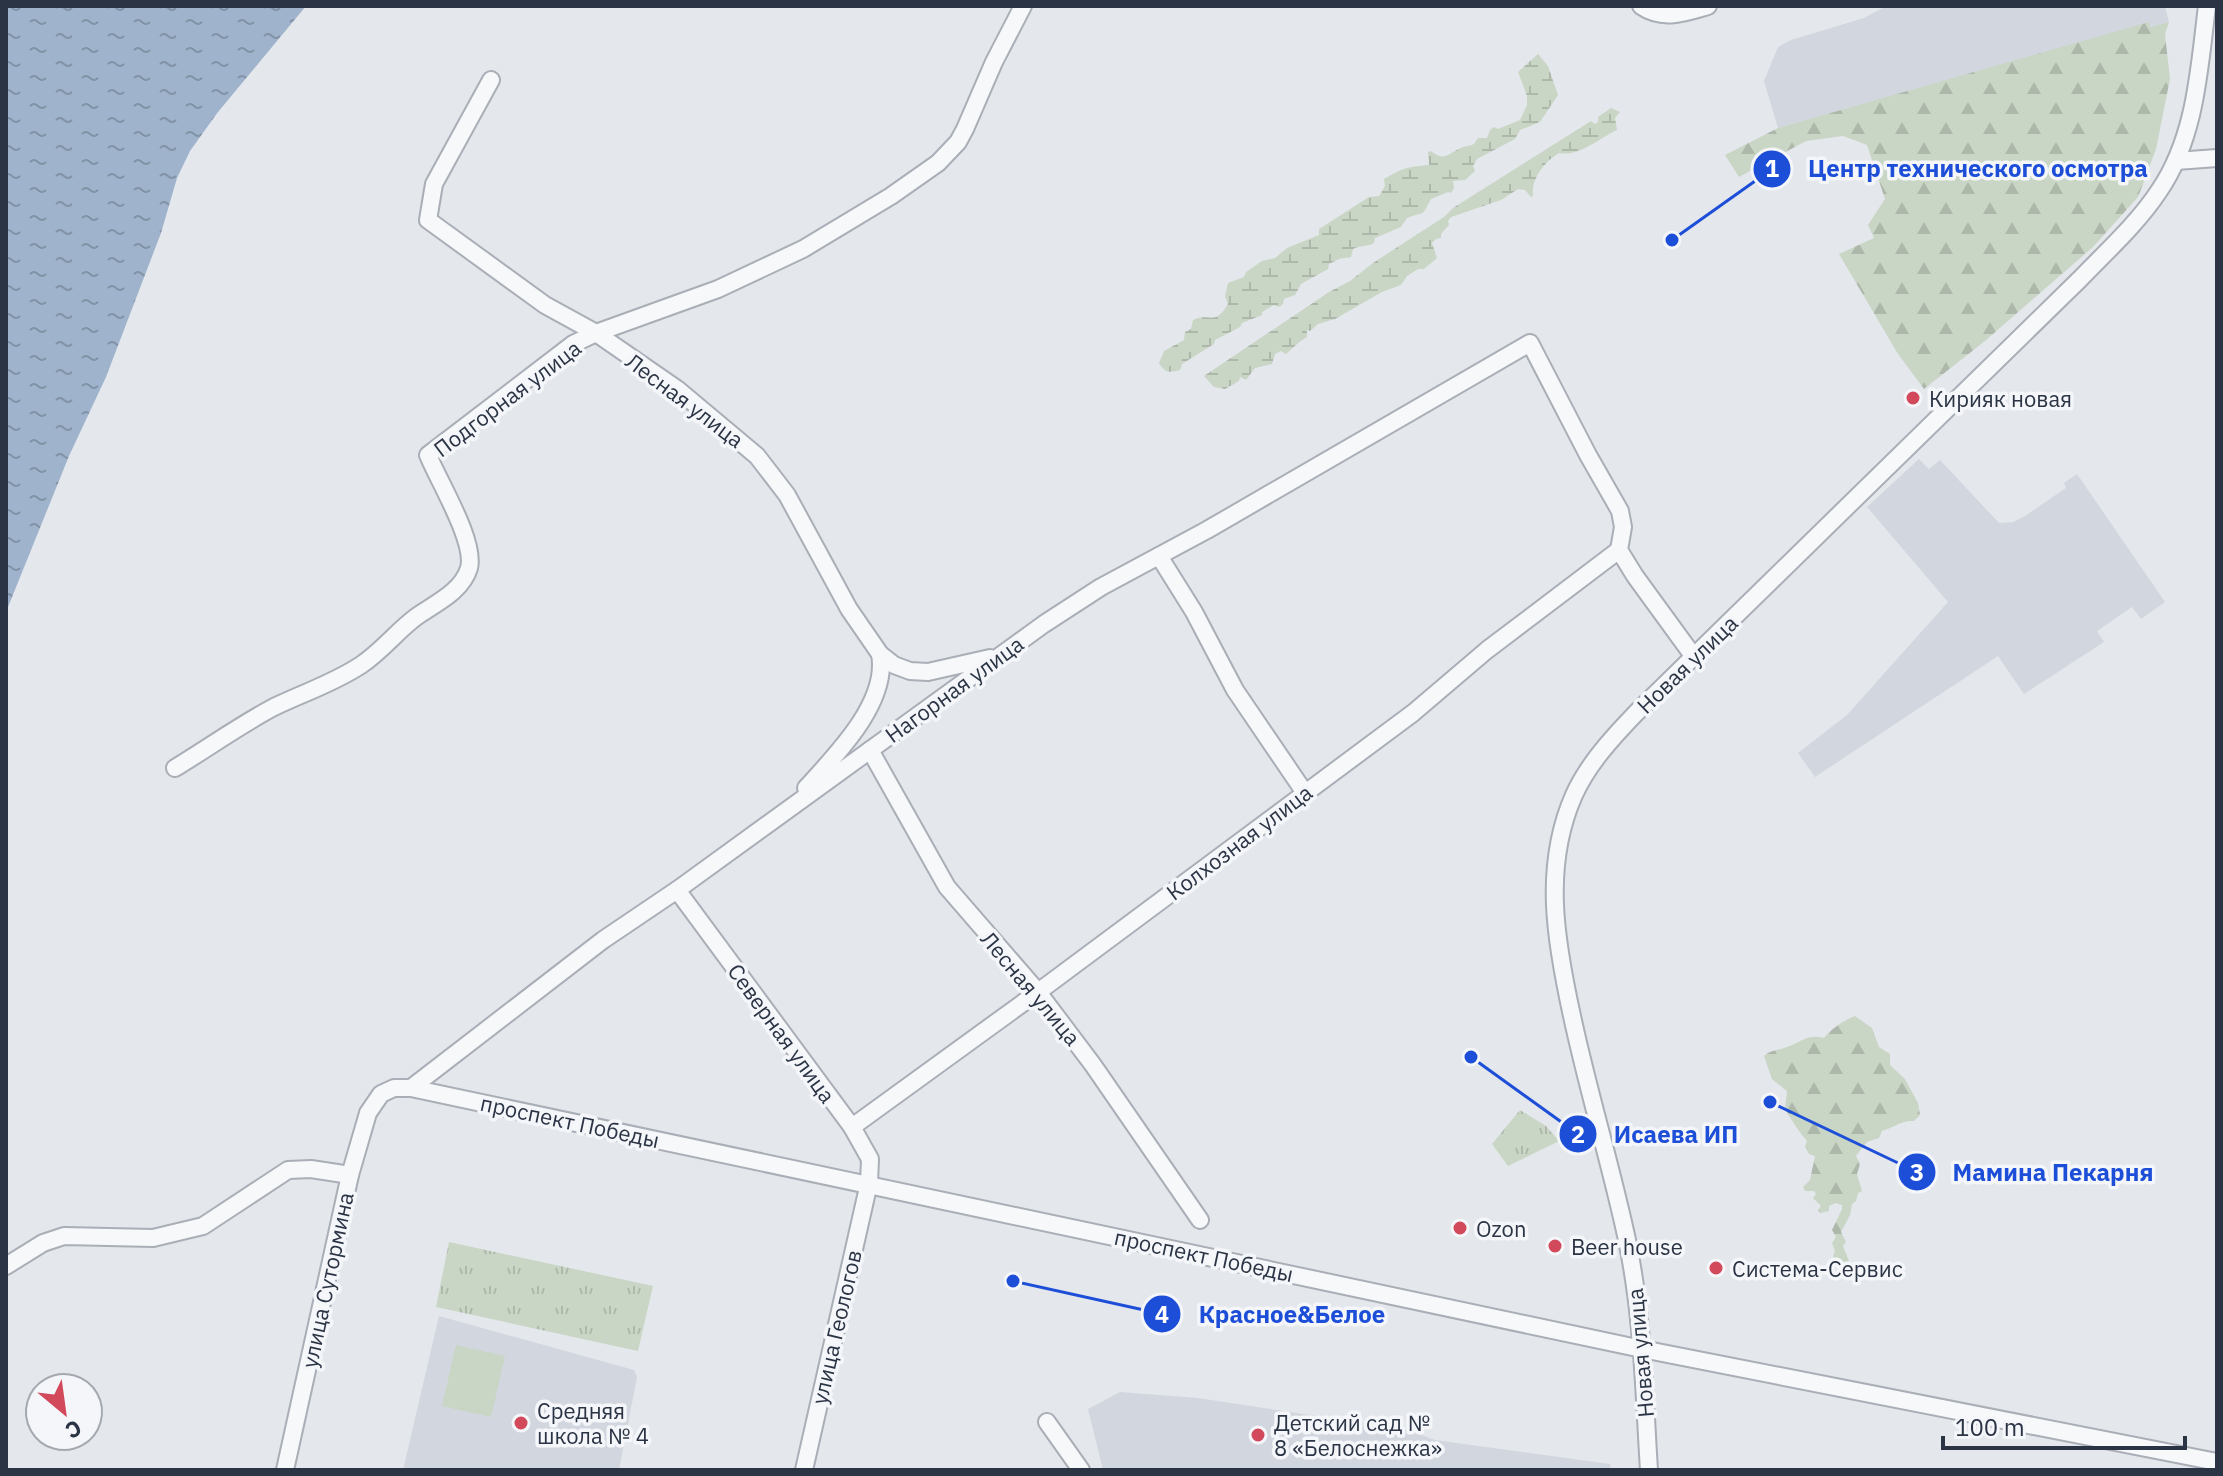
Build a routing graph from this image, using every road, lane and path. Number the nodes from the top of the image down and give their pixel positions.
1 (1023, 6) edge
2 (1641, 6) edge
3 (1708, 6) edge
4 (2207, 6) edge
5 (491, 80) dead end
6 (2217, 158) edge
7 (2176, 161) junction
8 (596, 333) junction
9 (1619, 550) junction
10 (1159, 556) junction
11 (880, 654) junction
12 (1001, 655) junction
13 (1694, 657) junction
14 (870, 750) junction
15 (175, 768) dead end
16 (1305, 793) junction
17 (780, 815) junction
18 (677, 890) junction
19 (1038, 992) junction
20 (411, 1088) junction
21 (381, 1094) joint
22 (852, 1127) junction
23 (350, 1175) junction
24 (869, 1183) junction
25 (1200, 1220) dead end
26 (6, 1266) edge
27 (1642, 1349) junction
28 (1047, 1422) dead end
29 (2217, 1462) edge
30 (285, 1470) edge
31 (804, 1470) edge
32 (1081, 1470) edge
33 (1649, 1470) edge

1 - 8 street, Подгорная улица
2 - 3 street
4 - 7 street, Новая улица
5 - 8 street, Лесная улица
6 - 7 street
7 - 13 street, Новая улица
8 - 11 street, Лесная улица
8 - 15 street, Подгорная улица
9 - 10 street, Нагорная улица
9 - 13 street
9 - 16 street, Колхозная улица
10 - 12 street, Нагорная улица
10 - 16 street
11 - 12 street
11 - 17 street
12 - 14 street, Нагорная улица
13 - 27 street, Новая улица
14 - 17 street, Нагорная улица
14 - 19 street, Лесная улица
16 - 19 street, Колхозная улица
17 - 18 street, Нагорная улица
18 - 20 street, Нагорная улица
18 - 22 street, Северная улица
19 - 22 street, Колхозная улица
19 - 25 street, Лесная улица
20 - 21 street, проспект Победы
20 - 24 street, проспект Победы
21 - 23 street, улица Сутормина
22 - 24 street, Северная улица
23 - 26 street
23 - 30 street, улица Сутормина
24 - 27 street, проспект Победы
24 - 31 street, улица Геологов
27 - 29 street, проспект Победы
27 - 33 street, Новая улица
28 - 32 street

